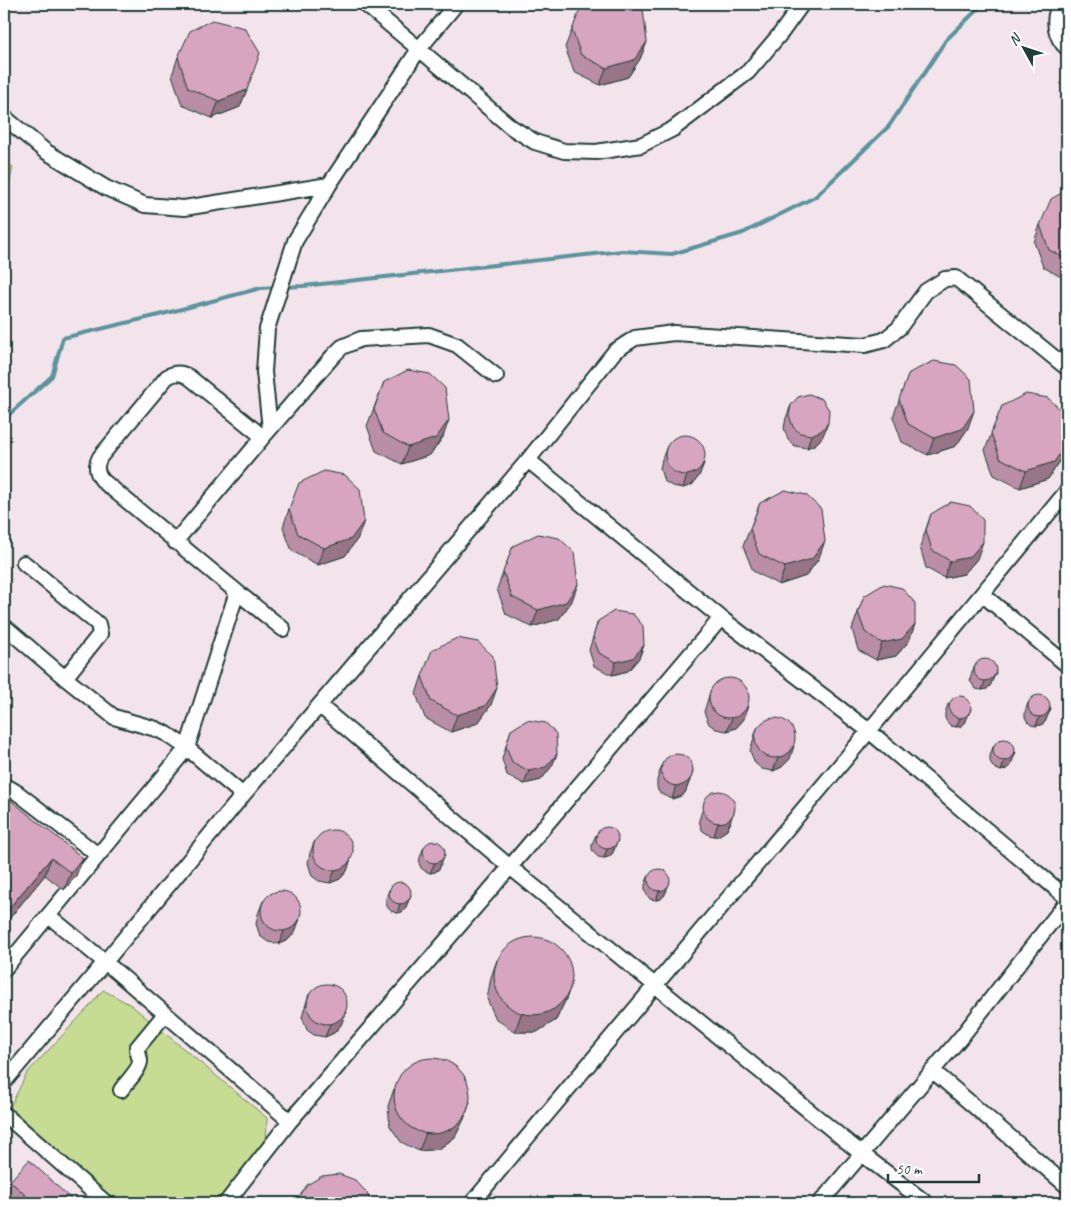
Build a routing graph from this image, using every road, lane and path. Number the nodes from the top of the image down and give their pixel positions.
1 (365, 4) edge
2 (456, 4) edge
3 (802, 4) edge
4 (1061, 4) edge
5 (1067, 48) edge
6 (419, 49) junction
7 (4, 117) edge
8 (330, 185) junction
9 (1067, 368) edge
10 (496, 376) dead end
11 (266, 433) junction
12 (528, 460) junction
13 (1067, 491) edge
14 (175, 542) junction
15 (24, 562) dead end
16 (238, 592) junction
17 (982, 594) junction
18 (721, 618) junction
19 (4, 626) edge
20 (283, 629) dead end
21 (1067, 665) edge
22 (65, 678) junction
23 (320, 706) junction
24 (869, 731) junction
25 (187, 748) junction
26 (4, 786) edge
27 (243, 795) junction
28 (98, 855) junction
29 (510, 867) junction
30 (1067, 898) edge
31 (1067, 902) edge
32 (49, 916) junction
33 (105, 962) junction
34 (4, 969) edge
35 (655, 985) junction
36 (165, 1014) junction
37 (933, 1071) junction
38 (4, 1082) edge
39 (121, 1090) dead end
40 (4, 1114) edge
41 (290, 1121) junction
42 (862, 1154) junction
43 (1067, 1186) edge
44 (106, 1203) edge
45 (226, 1203) edge
46 (472, 1203) edge
47 (820, 1203) edge
48 (926, 1203) edge

1 - 6 lane
2 - 6 lane
3 - 6 lane
4 - 5 lane
6 - 8 lane
7 - 8 lane
8 - 11 lane
9 - 12 lane
10 - 11 lane
11 - 14 lane
11 - 14 lane
12 - 18 lane
12 - 23 lane
13 - 17 lane
14 - 16 lane
15 - 22 lane
16 - 20 lane
16 - 25 lane
17 - 21 lane
17 - 24 lane
18 - 24 lane
18 - 29 lane
19 - 22 lane
22 - 25 lane
23 - 27 lane
23 - 29 lane
24 - 30 lane
24 - 35 lane
25 - 27 lane
25 - 28 lane
26 - 28 lane
27 - 33 lane
28 - 32 lane
29 - 35 lane
29 - 41 lane
31 - 37 lane
32 - 33 lane
32 - 34 lane
33 - 36 lane
33 - 38 lane
35 - 42 lane
35 - 46 lane
36 - 39 lane
36 - 41 lane
37 - 42 lane
37 - 43 lane
40 - 44 lane
41 - 45 lane
42 - 47 lane
42 - 48 lane

